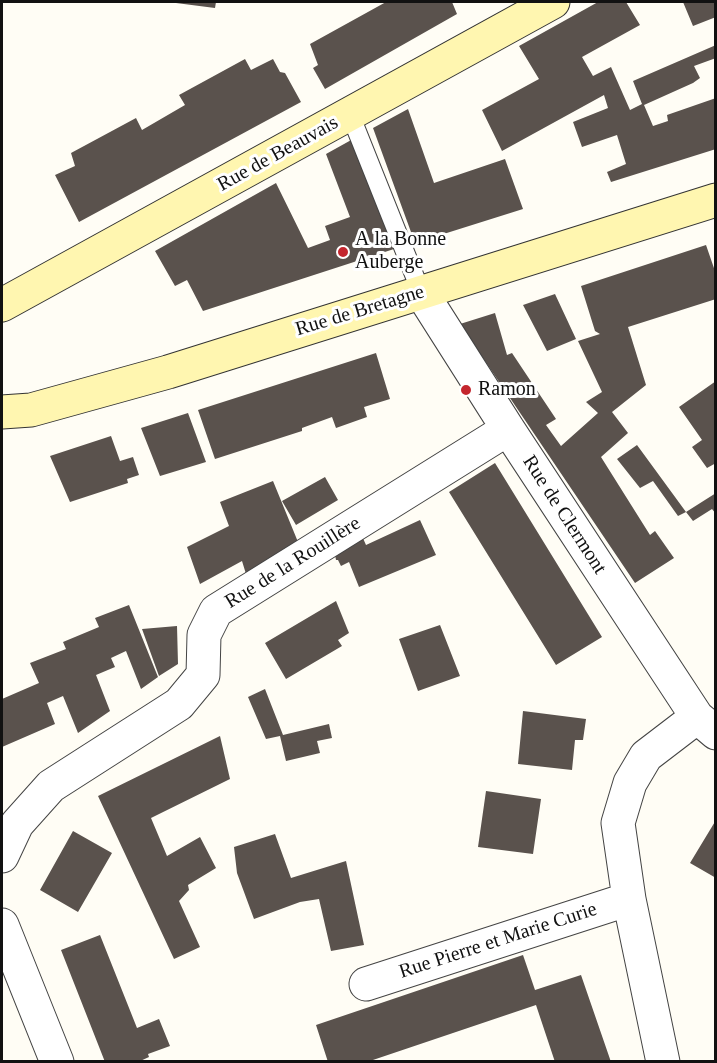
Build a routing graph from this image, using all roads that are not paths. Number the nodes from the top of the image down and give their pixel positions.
1 (553, 2) edge
2 (351, 114) junction
3 (716, 200) edge
4 (421, 292) junction
5 (2, 305) edge
6 (2, 412) edge
7 (508, 429) junction
8 (706, 725) edge
9 (2, 856) edge
10 (629, 899) junction
11 (2, 925) edge
12 (366, 984) dead end
13 (57, 1062) edge
14 (663, 1062) edge

1 - 2 main road, Rue de Beauvais
2 - 4 lane
2 - 5 main road, Rue de Beauvais
3 - 4 main road, Rue de Bretagne
4 - 6 main road, Rue de Bretagne
4 - 7 street, Rue de Clermont
7 - 8 street, Rue de Clermont
7 - 9 street, Rue de la Rouillère
8 - 10 street
10 - 12 street, Rue Pierre et Marie Curie
10 - 14 street
11 - 13 street

